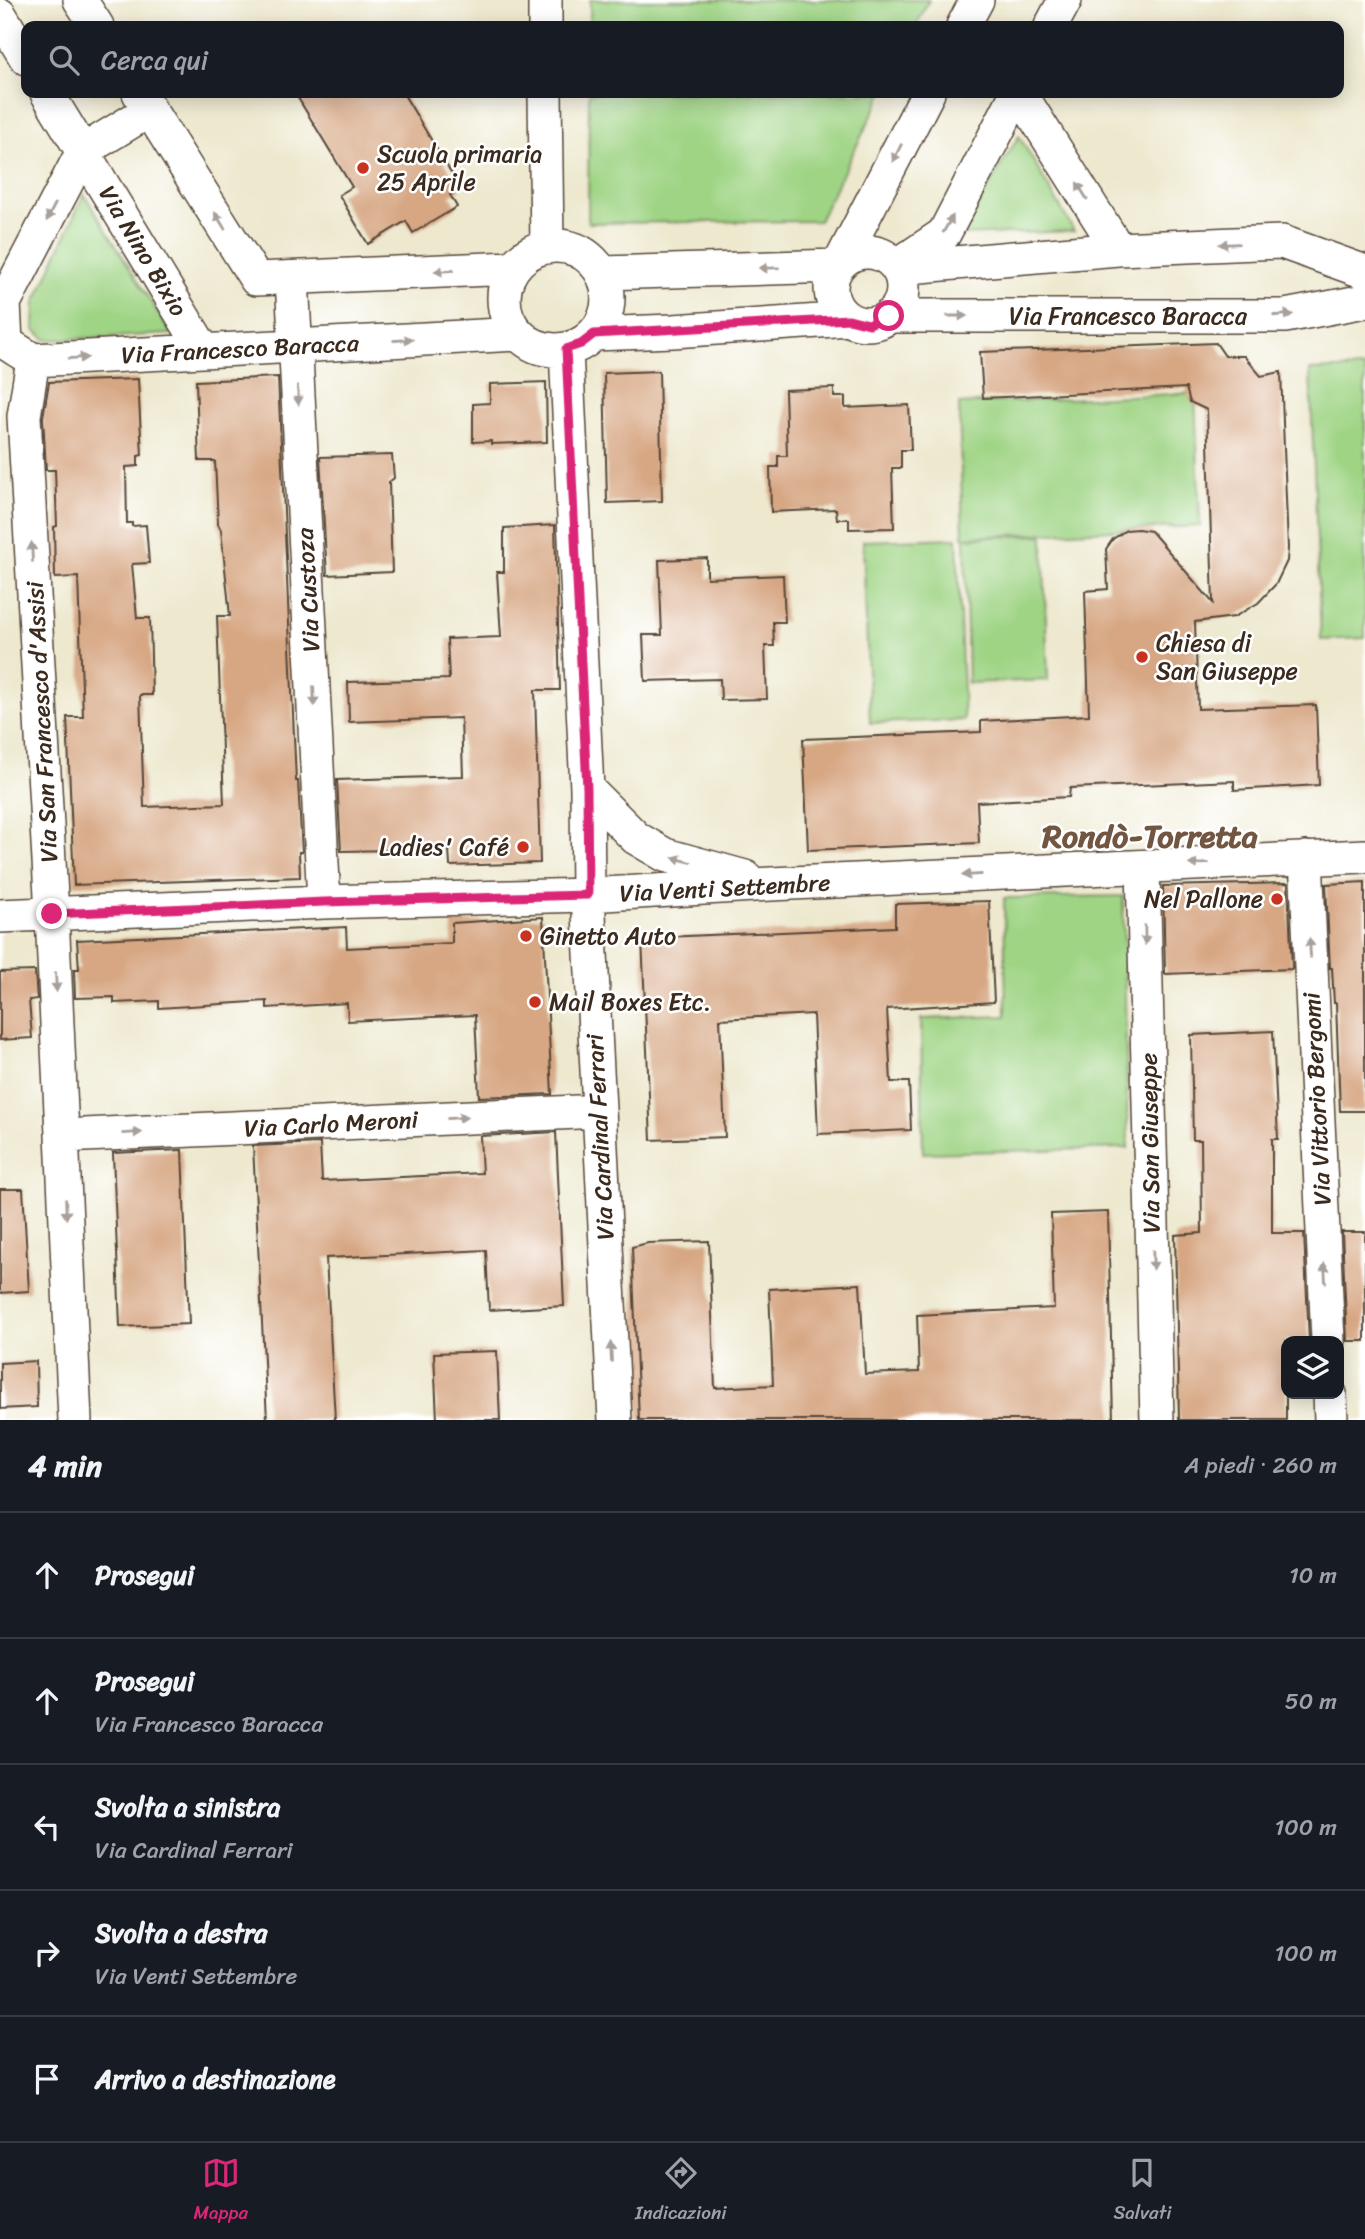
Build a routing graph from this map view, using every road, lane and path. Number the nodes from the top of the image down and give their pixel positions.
1 (80, 0) edge
2 (545, 0) edge
3 (976, 0) edge
4 (1065, 0) edge
5 (0, 15) edge
6 (94, 21) edge
7 (545, 21) edge
8 (966, 21) edge
9 (1054, 21) edge
10 (21, 50) edge
11 (50, 98) edge
12 (545, 98) edge
13 (925, 98) edge
14 (1015, 98) edge
15 (1021, 98) edge
16 (144, 102) edge
17 (83, 151) junction
18 (547, 246) junction
19 (1118, 249) junction
20 (838, 265) junction
21 (896, 267) junction
22 (513, 268) junction
23 (1365, 272) edge
24 (603, 273) junction
25 (292, 278) junction
26 (1365, 301) edge
27 (889, 316) junction
28 (849, 319) junction
29 (519, 334) junction
30 (580, 342) junction
31 (296, 346) junction
32 (204, 351) junction
33 (33, 360) junction
34 (587, 789) junction
35 (1365, 856) edge
36 (1306, 858) junction
37 (1143, 867) junction
38 (771, 884) junction
39 (588, 895) junction
40 (324, 902) junction
41 (52, 914) junction
42 (0, 916) edge
43 (599, 1111) junction
44 (63, 1136) junction
45 (1328, 1336) edge
46 (1330, 1399) edge
47 (75, 1420) edge
48 (615, 1420) edge
49 (1157, 1420) edge
50 (1331, 1420) edge

1 - 6 street
2 - 7 street
3 - 8 street
4 - 9 street
5 - 10 street
11 - 17 street, Via Nino Bixio
12 - 18 street
13 -> 20 street
21 -> 14 street
19 -> 15 street
16 - 17 street
25 -> 16 street
17 - 32 street, Via Nino Bixio
17 -> 33 street, Via Nino Bixio
18 - 22 street
18 - 24 street
19 - 21 street
23 -> 19 street
20 - 21 street
20 -> 24 street
20 - 28 street
21 - 27 street
22 -> 25 street
22 - 29 street
24 - 30 street
25 - 31 street, Via Custoza
27 -> 26 street, Via Francesco Baracca
27 - 28 street
28 - 30 street
29 - 30 street
31 -> 29 street, Via Francesco Baracca
30 - 34 street, Via Cardinal Ferrari
31 - 32 street, Via Francesco Baracca
31 -> 40 street, Via Custoza
33 -> 32 street, Via Francesco Baracca
41 -> 33 street, Via San Francesco d'Assisi
38 -> 34 street
34 - 39 street, Via Cardinal Ferrari
35 - 36 street, Via Venti Settembre
36 -> 37 street, Via Venti Settembre
45 -> 36 street, Via Vittorio Bergomi
37 -> 38 street, Via Venti Settembre
37 -> 49 street, Via San Giuseppe
38 - 39 street, Via Venti Settembre
39 - 40 street, Via Venti Settembre
39 - 43 street, Via Cardinal Ferrari
40 - 41 street, Via Venti Settembre
41 - 42 street, Via Venti Settembre
41 -> 44 street, Via San Francesco d'Assisi
44 -> 43 street, Via Carlo Meroni
48 -> 43 street, Via Cardinal Ferrari
44 -> 47 street, Via San Francesco d'Assisi
46 - 50 street

